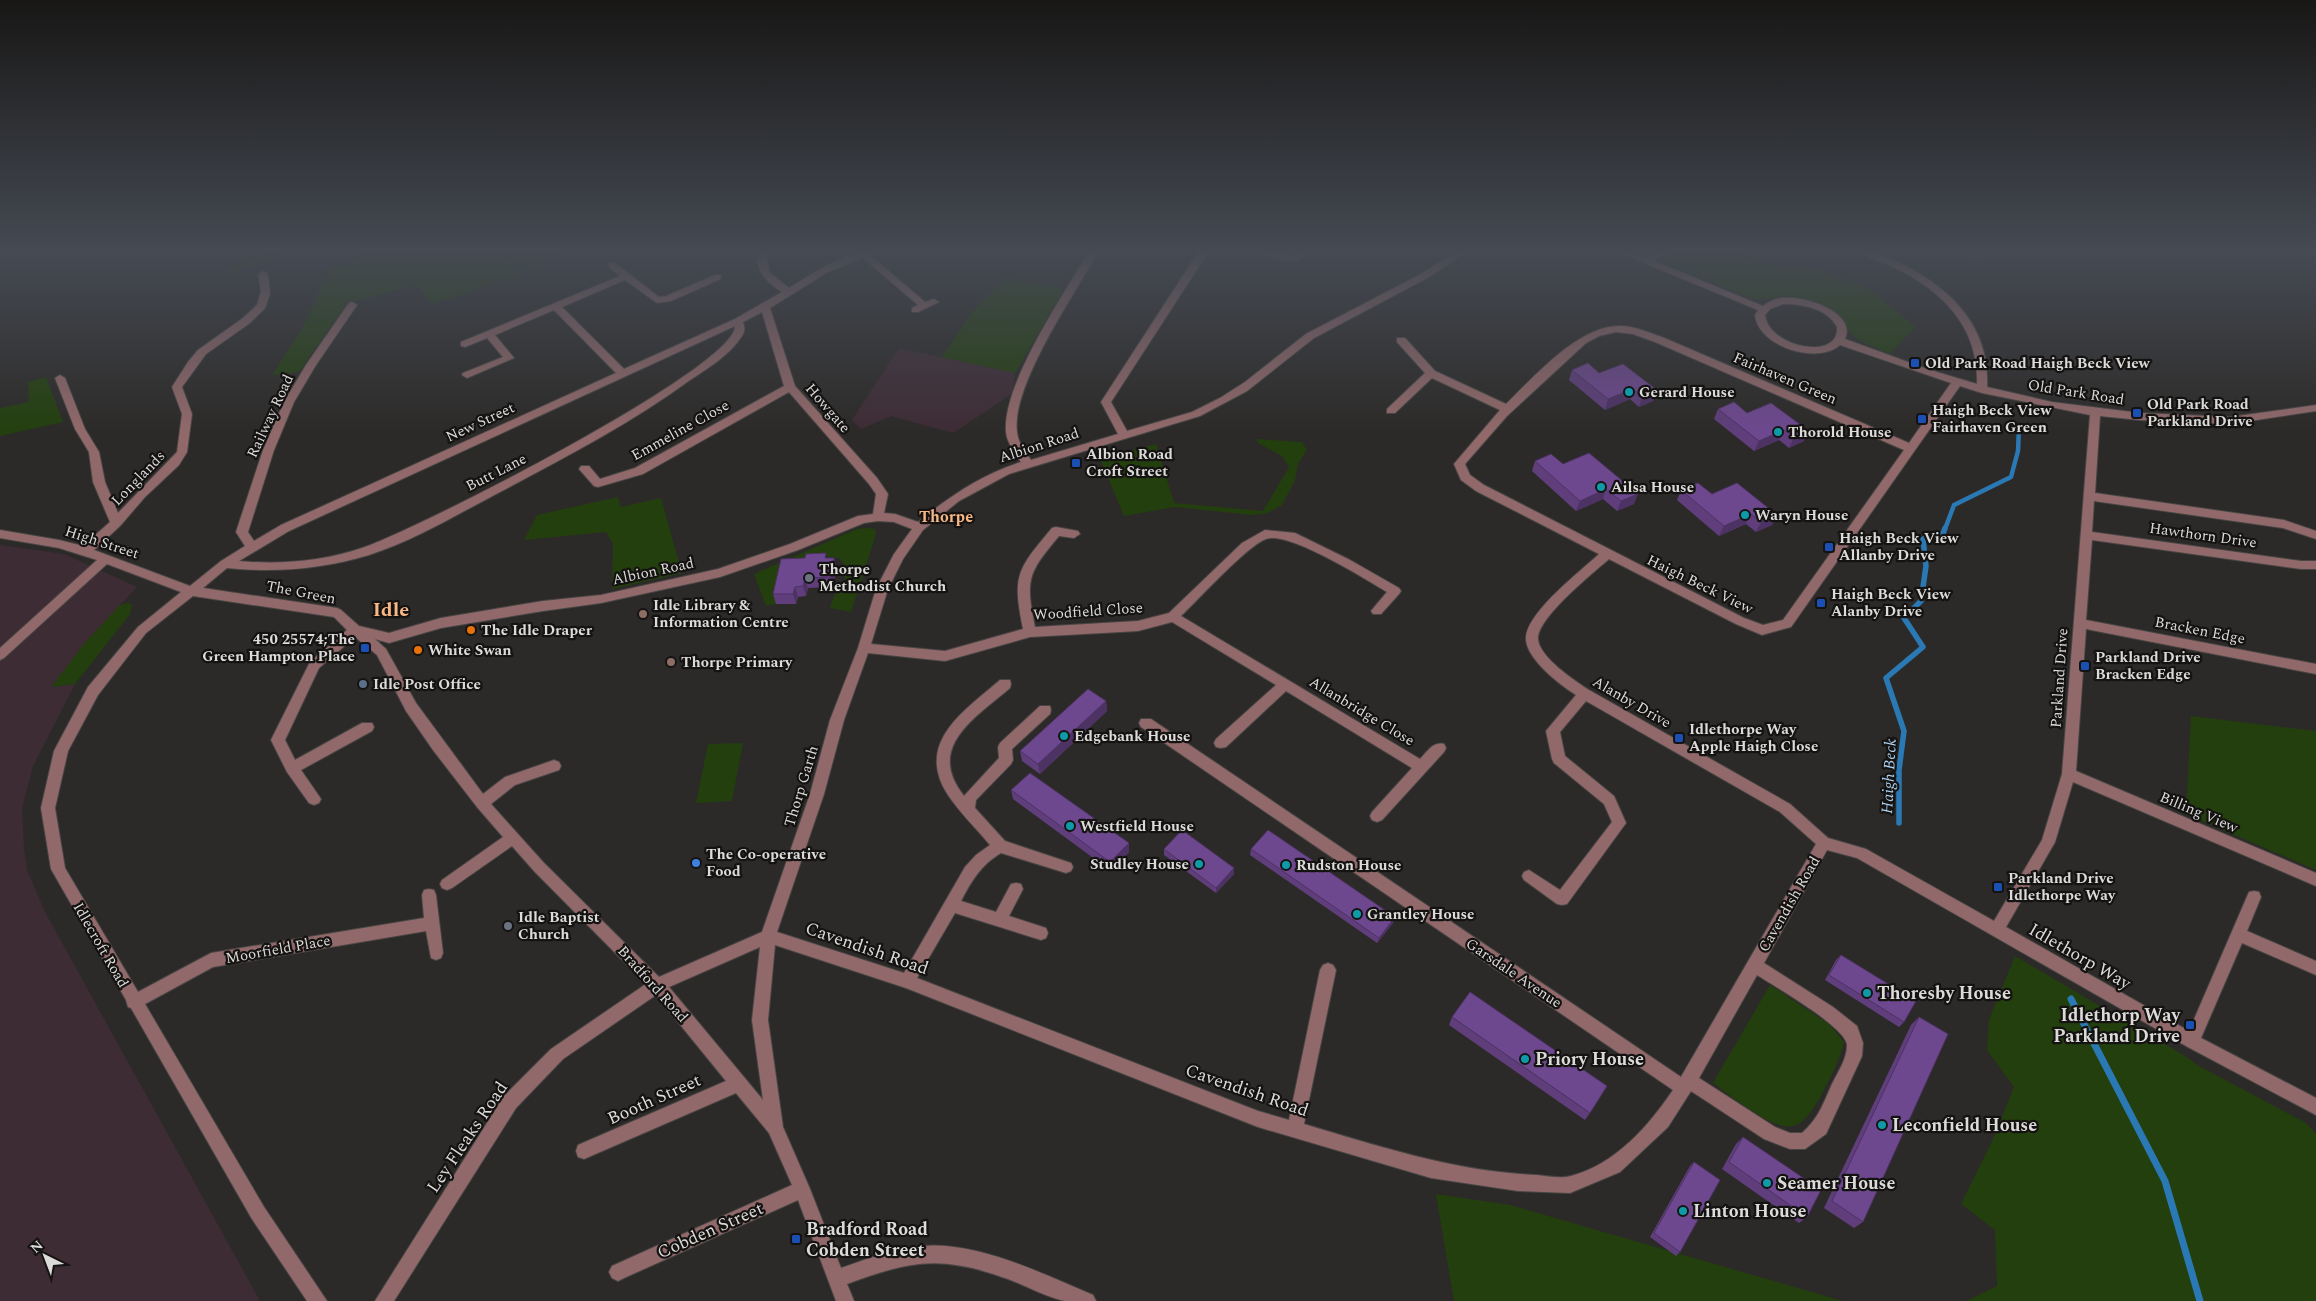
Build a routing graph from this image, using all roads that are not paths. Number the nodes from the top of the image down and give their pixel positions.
1 (255, 312) edge
2 (347, 312) edge
3 (542, 312) edge
4 (561, 312) edge
5 (756, 312) edge
6 (766, 312) edge
7 (1059, 312) edge
8 (1165, 312) edge
9 (1353, 312) edge
10 (1762, 312) edge
11 (1826, 312) edge
12 (1958, 312) edge
13 (738, 321) junction
14 (489, 334) junction
15 (1401, 340) dead end
16 (1840, 341) junction
17 (465, 344) dead end
18 (622, 373) junction
19 (1431, 373) junction
20 (467, 375) dead end
21 (60, 378) dead end
22 (1957, 384) junction
23 (790, 387) junction
24 (1982, 390) junction
25 (2316, 408) edge
26 (1507, 409) junction
27 (1391, 411) dead end
28 (2095, 413) junction
29 (1124, 435) junction
30 (1912, 449) junction
31 (1028, 464) junction
32 (585, 469) dead end
33 (2090, 496) junction
34 (878, 517) junction
35 (116, 523) junction
36 (919, 527) junction
37 (0, 534) edge
38 (1074, 534) dead end
39 (2085, 535) junction
40 (2316, 535) edge
41 (252, 547) junction
42 (85, 551) junction
43 (1607, 554) junction
44 (105, 559) junction
45 (225, 564) junction
46 (2316, 565) edge
47 (191, 591) junction
48 (1377, 611) dead end
49 (486, 614) joint
50 (1174, 617) junction
51 (2079, 623) junction
52 (355, 630) junction
53 (1030, 632) junction
54 (864, 648) junction
55 (0, 655) edge
56 (2316, 669) edge
57 (1005, 684) dead end
58 (1285, 684) junction
59 (1584, 694) junction
60 (1045, 710) dead end
61 (1146, 722) dead end
62 (368, 727) dead end
63 (1221, 743) dead end
64 (1439, 748) dead end
65 (554, 766) dead end
66 (1422, 767) junction
67 (292, 768) junction
68 (2069, 774) junction
69 (314, 799) dead end
70 (482, 803) junction
71 (968, 809) junction
72 (1377, 816) dead end
73 (513, 838) junction
74 (1824, 843) junction
75 (1000, 846) junction
76 (1066, 867) dead end
77 (1529, 876) dead end
78 (2316, 880) edge
79 (447, 884) dead end
80 (1016, 889) dead end
81 (429, 895) dead end
82 (2254, 897) dead end
83 (952, 905) junction
84 (1000, 920) junction
85 (432, 923) junction
86 (1996, 930) junction
87 (1041, 933) dead end
88 (2237, 934) junction
89 (768, 936) junction
90 (436, 953) dead end
91 (1754, 966) junction
92 (2316, 968) edge
93 (1328, 970) dead end
94 (907, 981) junction
95 (657, 985) junction
96 (133, 1002) junction
97 (2192, 1041) junction
98 (740, 1083) junction
99 (1686, 1084) junction
100 (2316, 1106) edge
101 (775, 1127) junction
102 (1295, 1129) junction
103 (584, 1151) dead end
104 (802, 1190) junction
105 (618, 1272) dead end
106 (836, 1279) junction
107 (318, 1301) edge
108 (384, 1301) edge
109 (845, 1301) edge
110 (1087, 1301) edge

1 - 35 street, Longlands
2 - 41 street, Railway Road
3 - 14 street
4 - 18 street
5 - 13 street, New Street
6 - 23 street, Howgate
7 - 31 street
8 - 29 street
9 - 29 street, Albion Road
10 - 16 street
11 - 16 street
12 - 24 street
13 - 18 street, New Street
13 - 45 street, Butt Lane
14 - 17 street
14 - 20 street
15 - 19 street
16 - 22 street, Old Park Road
18 - 41 street, New Street
19 - 26 street
19 - 27 street
21 - 35 street
22 - 24 street, Old Park Road
22 - 30 street, Haigh Beck View
23 - 32 street, Emmeline Close
23 - 34 street, Howgate
24 - 28 street, Old Park Road
25 - 28 street, Old Park Road
26 - 30 street, Fairhaven Green
26 - 43 street, Fairhaven Green
28 - 33 street, Parkland Drive
29 - 31 street, Albion Road
30 - 43 street, Haigh Beck View
31 - 36 street, Albion Road
33 - 39 street, Parkland Drive
33 - 40 street, Hawthorn Drive
34 - 36 street, Albion Road
34 - 49 street, Albion Road
35 - 42 street, Longlands
36 - 54 street, Thorp Garth
37 - 42 street, High Street
38 - 53 street
39 - 46 street, Hawthorn Drive
39 - 51 street, Parkland Drive
41 - 45 street, New Street
42 - 44 street, High Street
43 - 59 street, Alanby Drive
44 - 47 street, High Street
44 - 55 street
45 - 47 street, New Street
47 - 52 street, The Green
47 - 96 street, Idlecroft Road
48 - 50 street
49 - 52 street, The Green
50 - 53 street, Woodfield Close
50 - 58 street, Allanbridge Close
51 - 56 street, Bracken Edge
51 - 68 street, Parkland Drive
52 - 67 street
52 - 70 street, Bradford Road
53 - 54 street, Woodfield Close
54 - 89 street, Thorp Garth
57 - 71 street
58 - 63 street, Allanbridge Close
58 - 66 street, Allanbridge Close
59 - 74 street, Alanby Drive
59 - 77 street
60 - 71 street
61 - 99 street, Garsdale Avenue
62 - 67 street
64 - 66 street, Allanbridge Close
65 - 70 street
66 - 72 street, Allanbridge Close
67 - 69 street
68 - 78 street, Billing View
68 - 86 street, Parkland Drive
70 - 73 street, Bradford Road
71 - 75 street
73 - 79 street
73 - 95 street, Bradford Road
74 - 86 street, Idlethorp Way
74 - 91 street, Cavendish Road
75 - 76 street
75 - 83 street
80 - 84 street
81 - 85 street
82 - 88 street
83 - 84 street
83 - 94 street
84 - 87 street
85 - 90 street
85 - 96 street, Moorfield Place
86 - 97 street, Idlethorp Way
88 - 92 street
88 - 97 street
89 - 94 street, Cavendish Road
89 - 95 street, Ley Fleaks Road
89 - 101 street, Thorp Garth
91 - 99 street, Cavendish Road
91 - 99 street, Cavendish Road
93 - 102 street
94 - 102 street, Cavendish Road
95 - 98 street, Bradford Road
95 - 108 street, Ley Fleaks Road
96 - 107 street, Idlecroft Road
97 - 100 street, Idlethorp Way
98 - 101 street, Bradford Road
98 - 103 street, Booth Street
99 - 102 street, Cavendish Road
101 - 104 street, Bradford Road
104 - 105 street, Cobden Street
104 - 106 street, Bradford Road
106 - 109 street, Bradford Road
106 - 110 street

